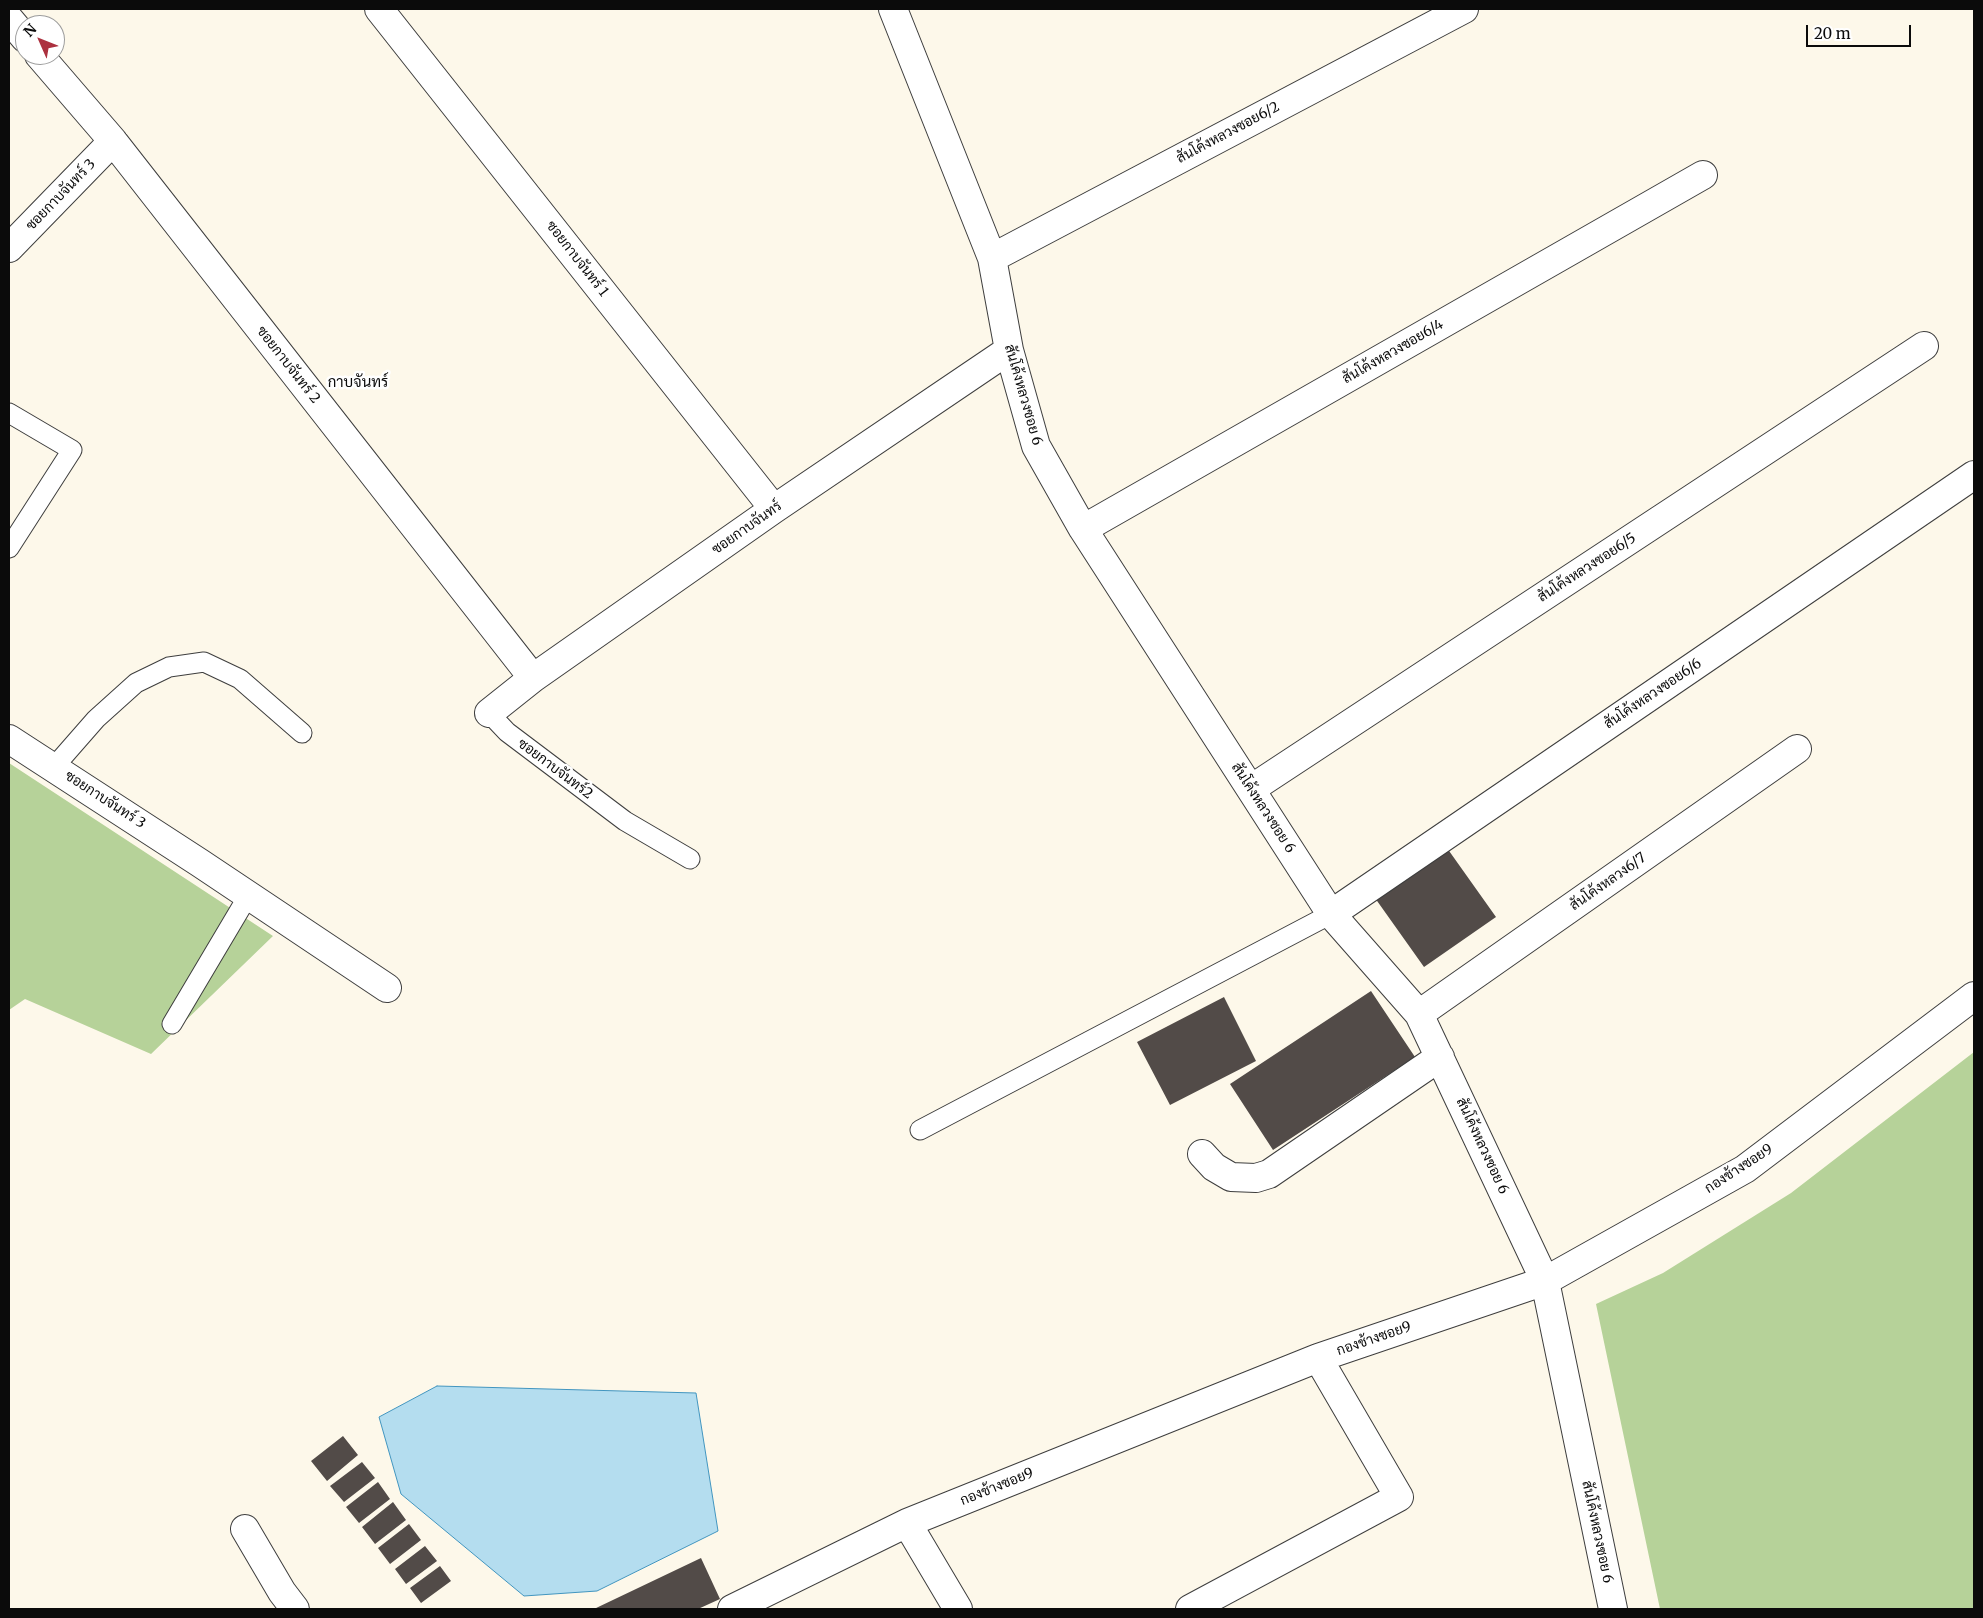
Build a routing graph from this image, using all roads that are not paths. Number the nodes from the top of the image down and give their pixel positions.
1 (379, 9) edge
2 (893, 9) edge
3 (1464, 9) edge
4 (48, 65) edge
5 (113, 141) junction
6 (1703, 175) dead end
7 (9, 248) edge
8 (992, 258) junction
9 (1924, 346) dead end
10 (1009, 350) junction
11 (9, 413) edge
12 (1974, 475) edge
13 (774, 508) junction
14 (1083, 529) junction
15 (9, 548) edge
16 (533, 678) junction
17 (489, 713) joint
18 (302, 733) dead end
19 (9, 739) edge
20 (1797, 749) dead end
21 (54, 767) junction
22 (1251, 789) junction
23 (690, 859) dead end
24 (248, 896) junction
25 (1331, 914) junction
26 (387, 988) dead end
27 (1974, 996) edge
28 (1419, 1014) junction
29 (172, 1024) dead end
30 (1440, 1057) junction
31 (920, 1130) dead end
32 (1202, 1154) dead end
33 (1546, 1281) junction
34 (1318, 1358) junction
35 (907, 1523) junction
36 (245, 1530) dead end
37 (295, 1609) edge
38 (732, 1609) edge
39 (958, 1609) edge
40 (1190, 1609) edge
41 (1613, 1609) edge

1 - 13 street, ซอยกาบจันทร์ 1
2 - 8 street, สันโค้งหลวงซอย 6
3 - 8 street, สันโค้งหลวงซอย6/2
4 - 5 street, ซอยกาบจันทร์ 2
5 - 7 street, ซอยกาบจันทร์ 3
5 - 16 street, ซอยกาบจันทร์ 2
6 - 14 street, สันโค้งหลวงซอย6/4
8 - 10 street, สันโค้งหลวงซอย 6
9 - 22 street, สันโค้งหลวงซอย6/5
10 - 13 street, ซอยกาบจันทร์
10 - 14 street, สันโค้งหลวงซอย 6
11 - 15 lane
12 - 25 street, สันโค้งหลวงซอย6/6
13 - 16 street, ซอยกาบจันทร์
14 - 22 street, สันโค้งหลวงซอย 6
16 - 17 street, ซอยกาบจันทร์
17 - 23 lane, ซอยกาบจันทร์2
18 - 21 lane
19 - 21 street, ซอยกาบจันทร์ 3
20 - 28 street, สันโค้งหลวง6/7
21 - 24 street, ซอยกาบจันทร์ 3
22 - 25 street, สันโค้งหลวงซอย 6
24 - 26 street, ซอยกาบจันทร์ 3
24 - 29 lane
25 - 28 street, สันโค้งหลวงซอย 6
25 - 31 lane
27 - 33 street, กองช้างซอย9
28 - 30 street, สันโค้งหลวงซอย 6
30 - 32 street
30 - 33 street, สันโค้งหลวงซอย 6
33 - 34 street, กองช้างซอย9
33 - 41 street, สันโค้งหลวงซอย 6
34 - 35 street, กองช้างซอย9
34 - 40 street
35 - 38 street, กองช้างซอย9
35 - 39 street
36 - 37 street

